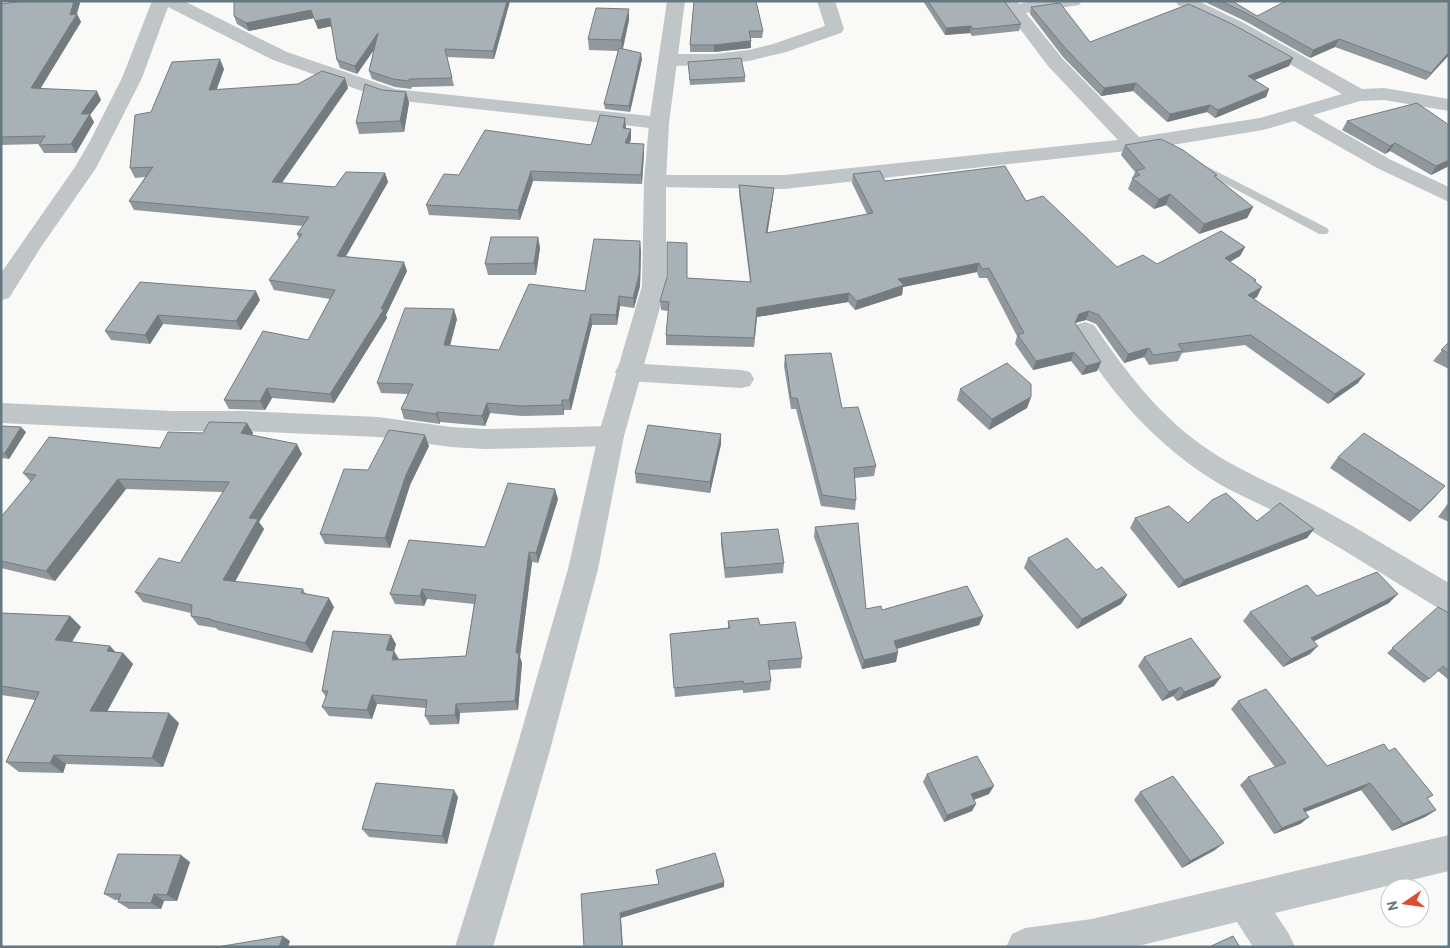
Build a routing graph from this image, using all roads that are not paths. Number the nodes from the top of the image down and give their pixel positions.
1 (161, 1) edge
2 (170, 1) edge
3 (676, 1) edge
4 (826, 1) edge
5 (1073, 1) edge
6 (1184, 1) edge
7 (1011, 5) edge
8 (668, 60) junction
9 (1358, 95) junction
10 (1449, 105) edge
11 (1297, 114) junction
12 (659, 123) junction
13 (1153, 145) junction
14 (1187, 159) edge
15 (655, 181) junction
16 (1449, 195) edge
17 (1323, 231) dead end
18 (1, 292) edge
19 (1085, 331) dead end
20 (628, 372) junction
21 (741, 379) dead end
22 (1, 414) edge
23 (611, 436) junction
24 (1449, 599) edge
25 (1449, 853) edge
26 (1245, 902) junction
27 (474, 947) edge
28 (1025, 947) edge
29 (1276, 947) edge

1 - 18 street
2 - 12 street
3 - 8 street
4 - 8 street
5 - 7 street
6 - 9 street
7 - 13 street
8 - 12 street
9 - 10 street
9 - 11 street
11 - 13 street
11 - 16 street
12 - 15 street
13 - 15 street
14 - 17 lane
15 - 20 street
19 - 24 street
20 - 21 street
20 - 23 street
22 - 23 street
23 - 27 street
25 - 26 street
26 - 28 street
26 - 29 street

